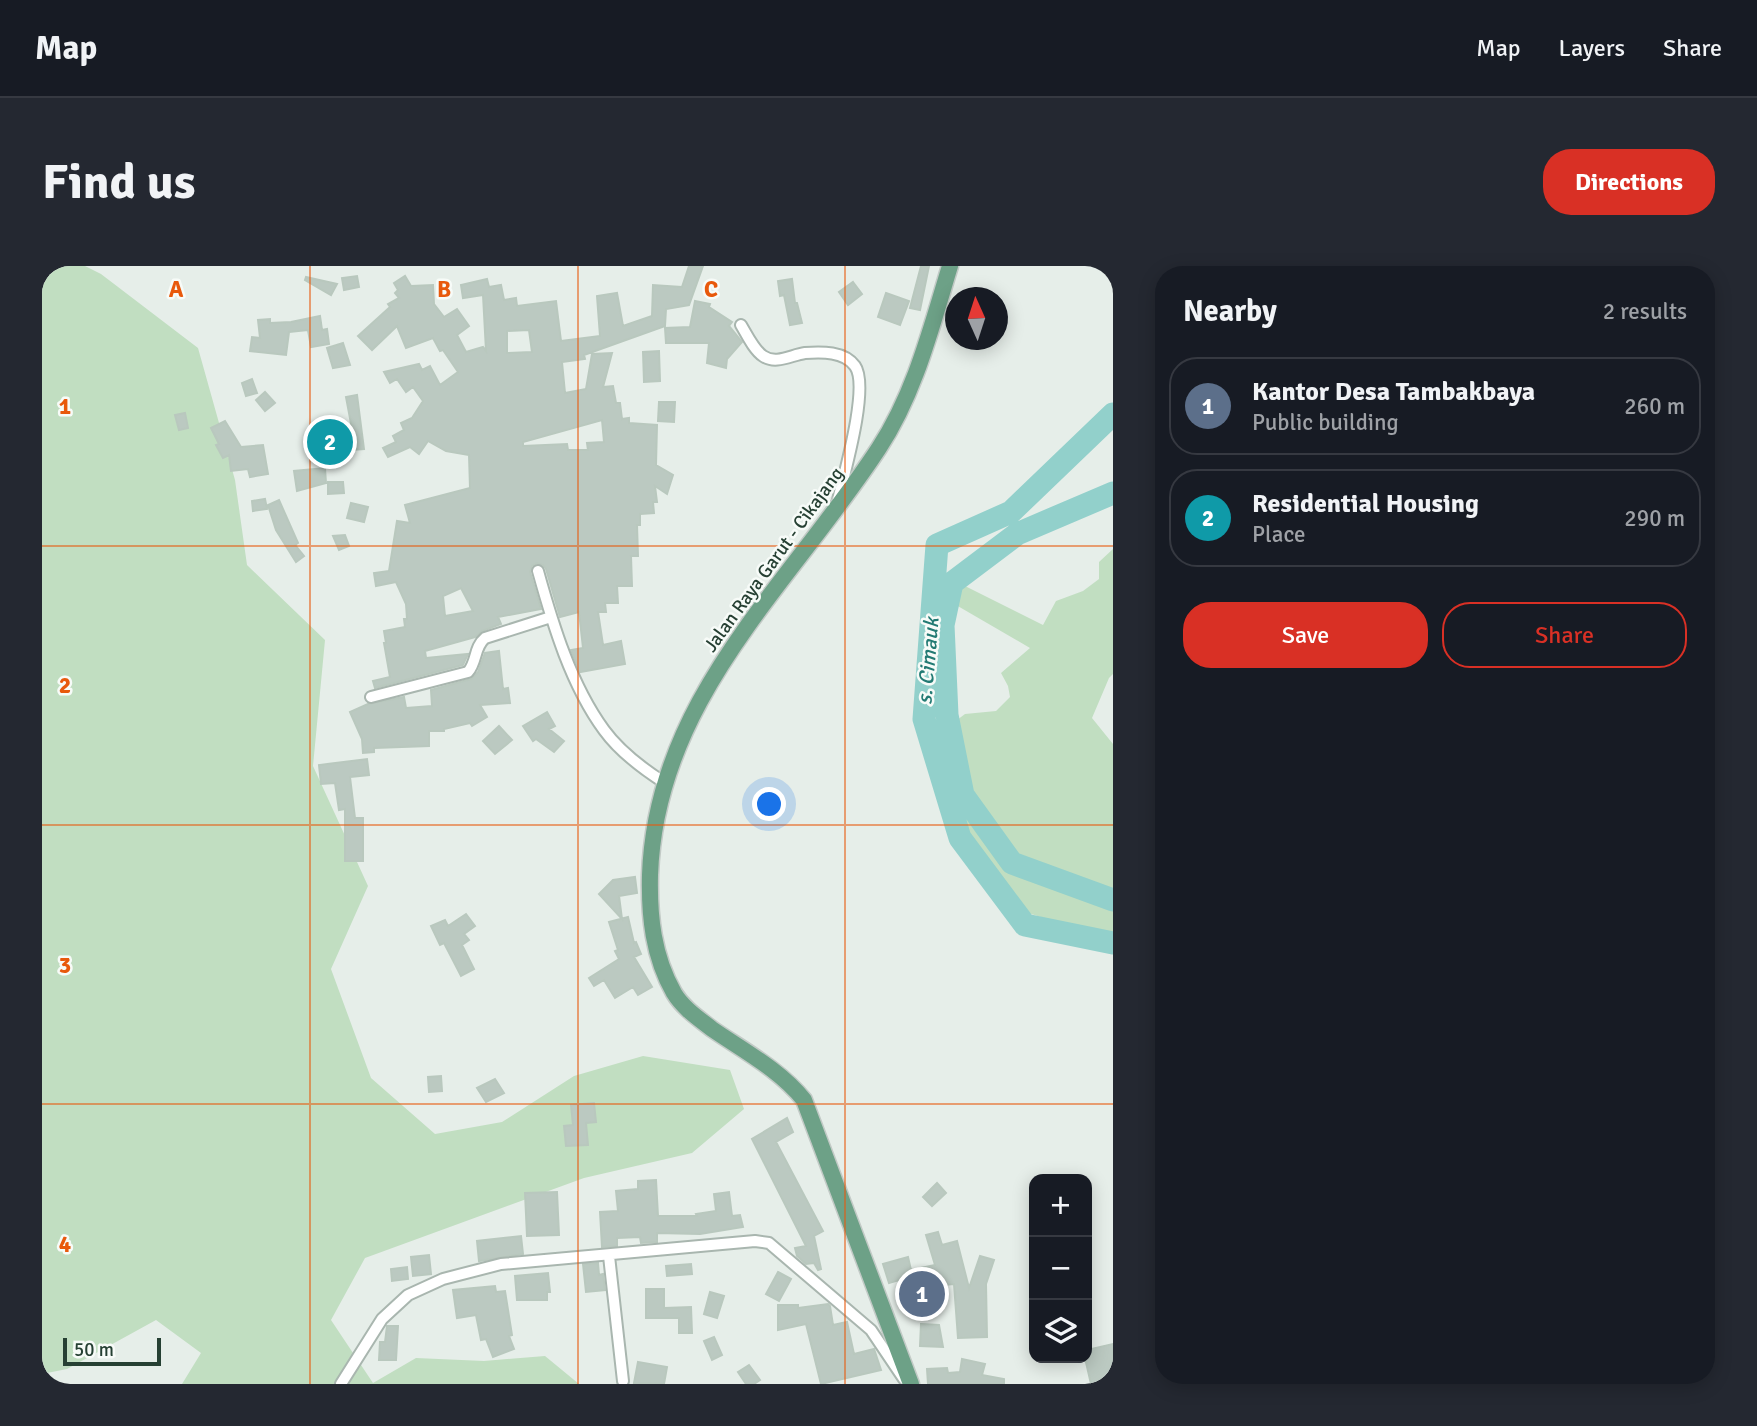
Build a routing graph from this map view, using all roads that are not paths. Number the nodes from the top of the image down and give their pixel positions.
1 (950, 266) edge
2 (741, 325) dead end
3 (836, 507) junction
4 (538, 571) dead end
5 (551, 617) junction
6 (371, 696) dead end
7 (665, 783) junction
8 (609, 1256) junction
9 (623, 1381) dead end
10 (341, 1384) edge
11 (909, 1384) edge

1 - 3 main road, Jalan Raya Garut - Cikajang
2 - 3 street
3 - 7 main road, Jalan Raya Garut - Cikajang
4 - 5 street
5 - 6 street
5 - 7 street
7 - 11 main road, Jalan Raya Garut - Cikajang
8 - 9 street
8 - 10 street
8 - 11 street

